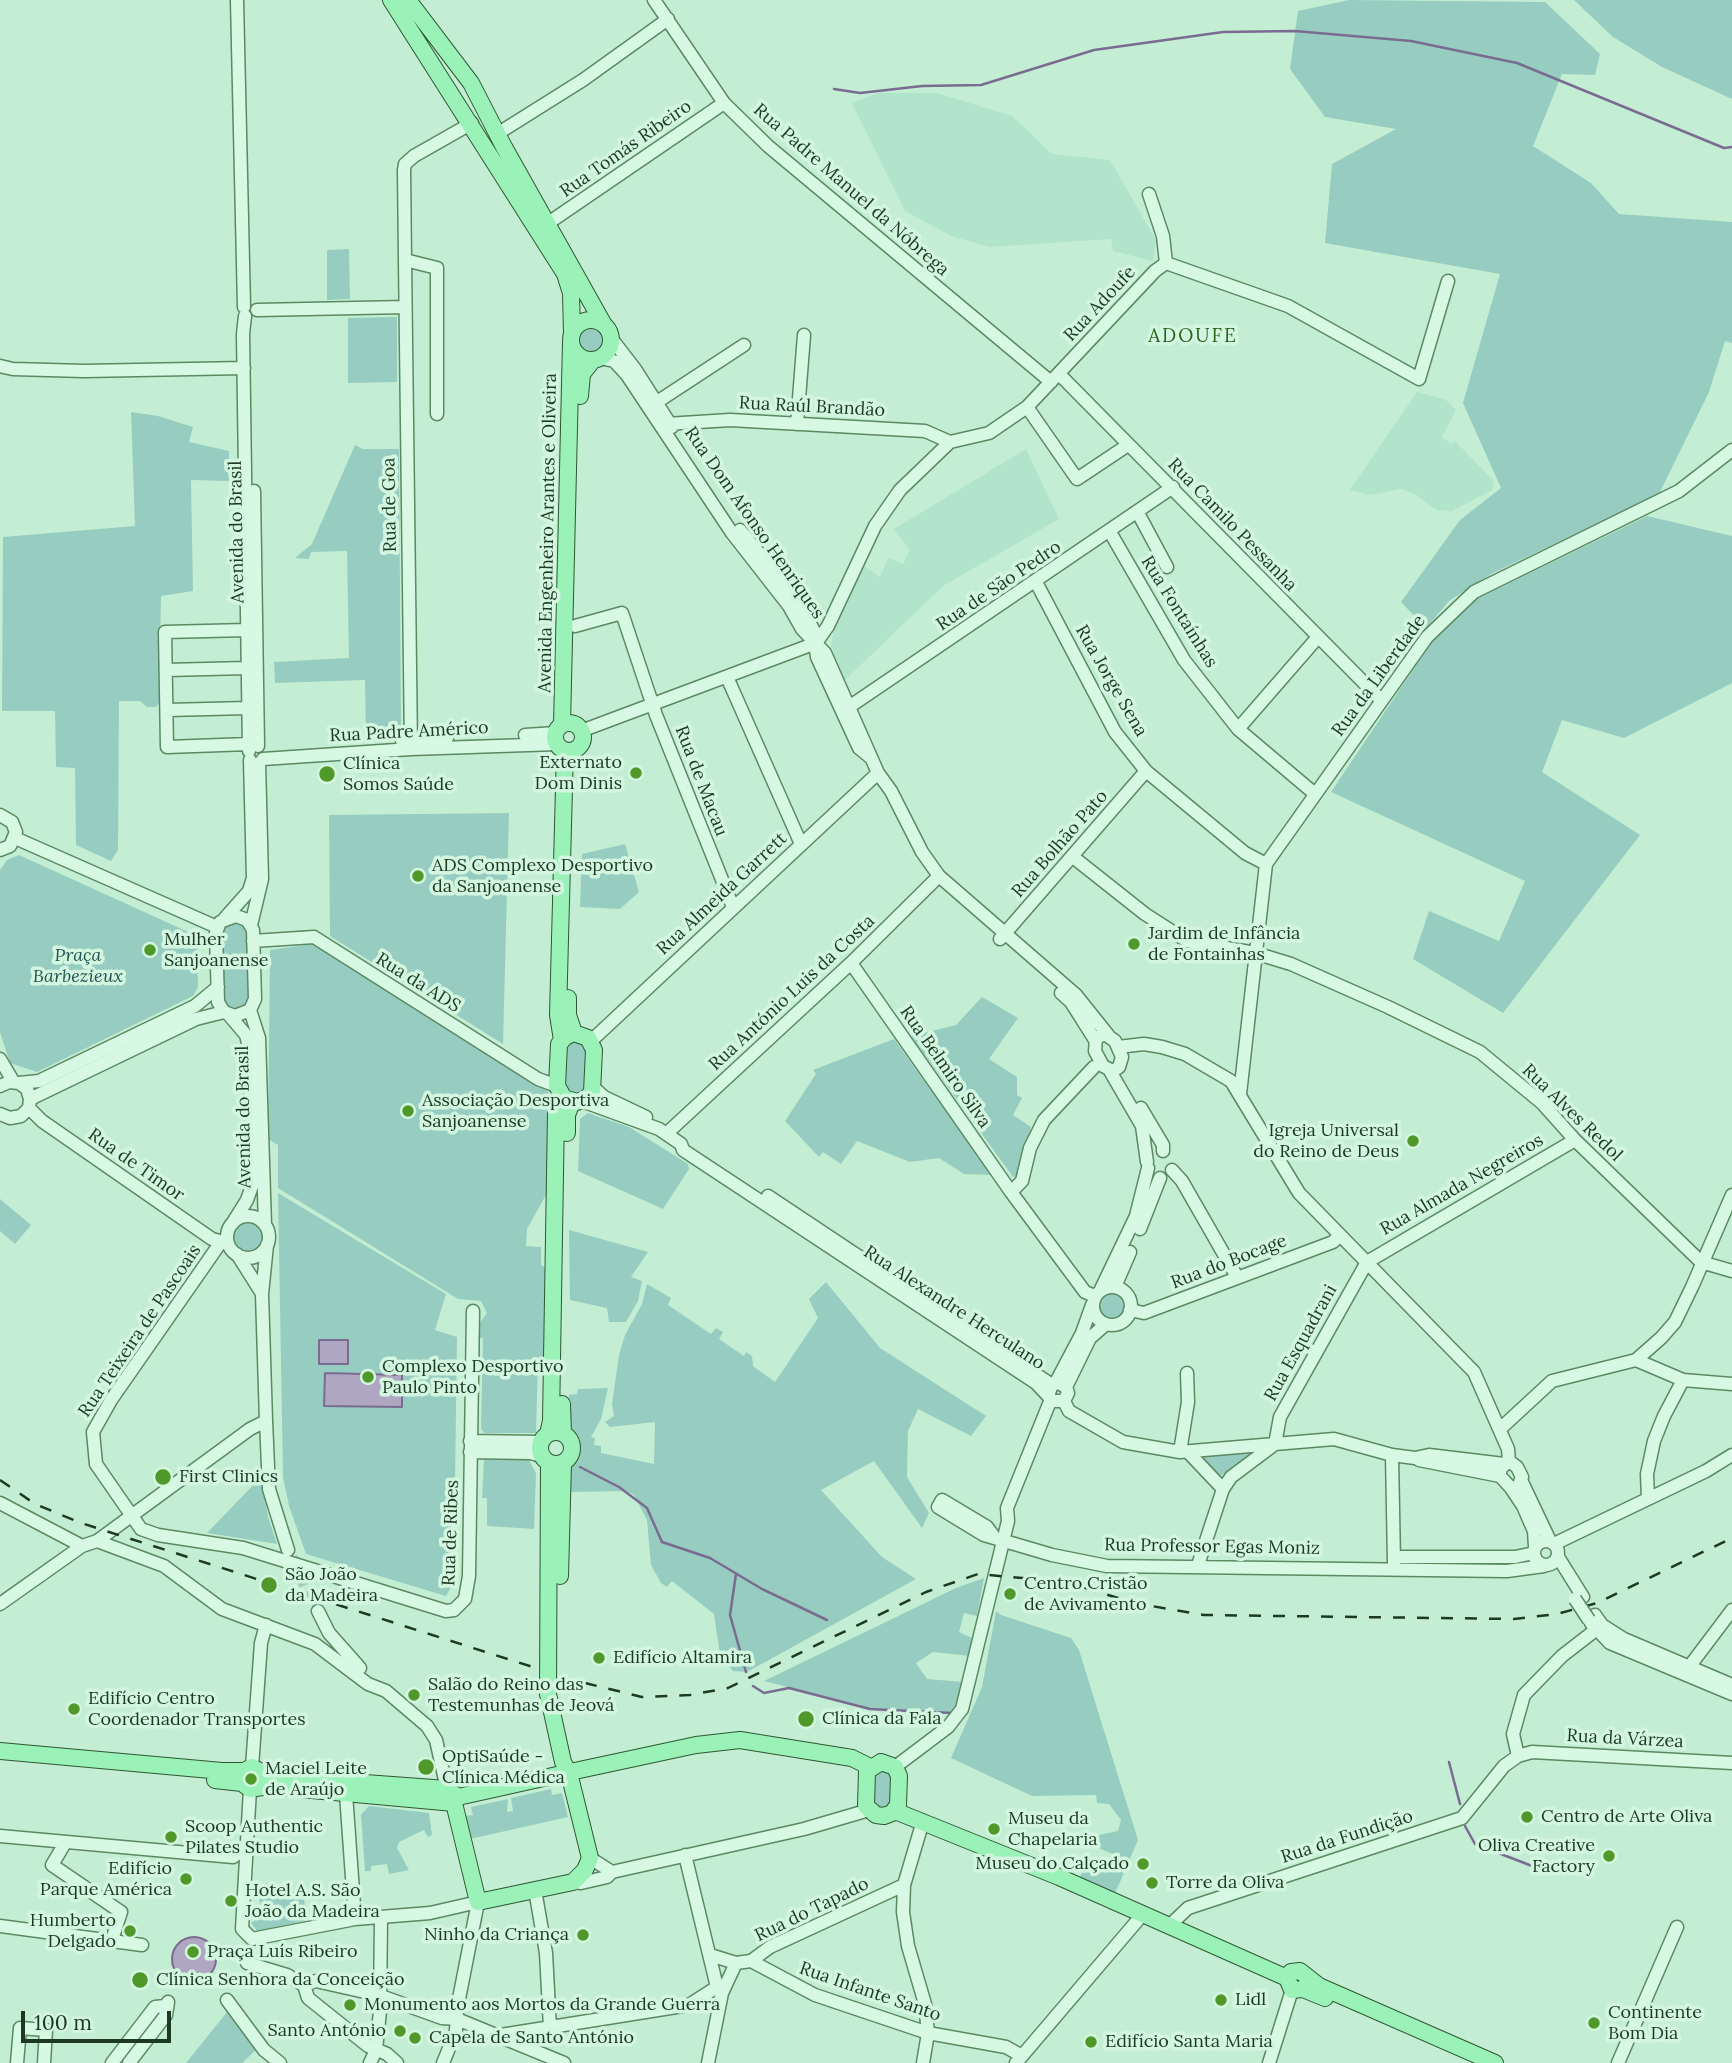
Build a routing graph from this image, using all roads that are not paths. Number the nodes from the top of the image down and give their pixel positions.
1 (237, 0) edge
2 (246, 0) edge
3 (391, 0) edge
4 (408, 0) edge
5 (654, 0) edge
6 (668, 19) junction
7 (724, 103) junction
8 (485, 109) junction
9 (470, 121) junction
10 (497, 145) junction
11 (1149, 194) dead end
12 (543, 227) junction
13 (405, 260) junction
14 (1166, 263) junction
15 (1448, 281) dead end
16 (405, 307) junction
17 (250, 310) junction
18 (607, 332) junction
19 (804, 335) dead end
20 (572, 338) junction
21 (744, 345) dead end
22 (597, 359) junction
23 (0, 360) edge
24 (0, 366) edge
25 (244, 368) junction
26 (1055, 378) junction
27 (657, 402) junction
28 (1027, 407) junction
29 (437, 414) dead end
30 (666, 424) junction
31 (797, 424) junction
32 (950, 442) junction
33 (1128, 445) junction
34 (1732, 450) edge
35 (1173, 487) junction
36 (1138, 513) junction
37 (1110, 532) junction
38 (1167, 567) dead end
39 (1036, 582) junction
40 (575, 626) junction
41 (247, 630) junction
42 (1318, 637) junction
43 (816, 643) junction
44 (247, 668) junction
45 (166, 670) junction
46 (727, 677) junction
47 (1381, 700) junction
48 (653, 706) junction
49 (248, 708) junction
50 (846, 709) junction
51 (167, 710) junction
52 (1238, 729) junction
53 (567, 737) junction
54 (411, 744) junction
55 (256, 753) junction
56 (1146, 771) junction
57 (880, 777) junction
58 (1315, 794) junction
59 (0, 815) edge
60 (15, 838) junction
61 (802, 844) junction
62 (0, 850) edge
63 (1073, 858) junction
64 (1266, 864) junction
65 (937, 879) junction
66 (733, 907) junction
67 (221, 923) junction
68 (251, 925) junction
69 (1002, 937) junction
70 (253, 940) junction
71 (1255, 953) junction
72 (851, 963) junction
73 (218, 987) junction
74 (250, 1010) junction
75 (226, 1013) junction
76 (1108, 1035) junction
77 (568, 1037) junction
78 (1095, 1040) junction
79 (591, 1041) junction
80 (1118, 1047) junction
81 (0, 1059) edge
82 (1245, 1065) junction
83 (1094, 1067) dead end
84 (1114, 1070) junction
85 (1231, 1081) junction
86 (16, 1082) junction
87 (0, 1086) edge
88 (593, 1087) junction
89 (1240, 1094) junction
90 (568, 1096) junction
91 (29, 1103) junction
92 (1, 1116) edge
93 (662, 1131) junction
94 (1575, 1140) junction
95 (1163, 1151) junction
96 (1147, 1165) junction
97 (1172, 1170) junction
98 (1160, 1178) junction
99 (1011, 1192) junction
100 (1732, 1195) edge
101 (232, 1224) junction
102 (265, 1225) junction
103 (1339, 1236) junction
104 (225, 1242) junction
105 (267, 1245) junction
106 (236, 1254) junction
107 (1367, 1262) junction
108 (1701, 1262) junction
109 (1732, 1271) edge
110 (1237, 1277) junction
111 (1118, 1287) junction
112 (262, 1294) junction
113 (1096, 1297) junction
114 (1130, 1310) junction
115 (473, 1311) dead end
116 (1106, 1324) junction
117 (1636, 1360) junction
118 (1187, 1373) dead end
119 (1683, 1380) junction
120 (1732, 1384) edge
121 (1056, 1393) junction
122 (266, 1421) junction
123 (1500, 1429) junction
124 (1275, 1444) junction
125 (470, 1446) junction
126 (551, 1449) junction
127 (1184, 1452) junction
128 (1392, 1455) junction
129 (1732, 1455) edge
130 (1504, 1467) junction
131 (1517, 1485) junction
132 (1223, 1489) junction
133 (1648, 1499) junction
134 (0, 1503) edge
135 (129, 1517) junction
136 (998, 1538) junction
137 (97, 1541) junction
138 (1552, 1542) junction
139 (82, 1546) junction
140 (288, 1550) tunnel mouth
141 (1534, 1550) junction
142 (1394, 1562) junction
143 (1552, 1562) junction
144 (1198, 1565) junction
145 (0, 1604) edge
146 (1732, 1610) edge
147 (318, 1611) tunnel mouth
148 (1595, 1623) junction
149 (266, 1625) junction
150 (1686, 1669) junction
151 (1732, 1685) edge
152 (386, 1691) junction
153 (1732, 1694) edge
154 (0, 1751) edge
155 (1518, 1756) junction
156 (0, 1760) edge
157 (1732, 1763) edge
158 (870, 1767) junction
159 (895, 1768) junction
160 (569, 1773) junction
161 (252, 1778) junction
162 (346, 1794) junction
163 (453, 1796) junction
164 (869, 1810) junction
165 (895, 1811) junction
166 (923, 1821) junction
167 (0, 1836) edge
168 (65, 1843) junction
169 (246, 1848) junction
170 (685, 1856) junction
171 (590, 1858) junction
172 (612, 1872) junction
173 (573, 1882) junction
174 (904, 1885) junction
175 (535, 1890) junction
176 (478, 1902) junction
177 (1143, 1914) junction
178 (382, 1918) junction
179 (355, 1919) junction
180 (0, 1926) edge
181 (1169, 1926) junction
182 (1678, 1927) dead end
183 (112, 1940) junction
184 (142, 1945) dead end
185 (710, 1955) junction
186 (751, 1961) junction
187 (247, 1963) dead end
188 (736, 1963) junction
189 (1297, 1984) junction
190 (304, 1985) junction
191 (720, 1990) junction
192 (227, 2000) dead end
193 (379, 2004) junction
194 (457, 2018) junction
195 (550, 2028) junction
196 (928, 2033) junction
197 (501, 2035) junction
198 (376, 2050) junction
199 (1019, 2059) edge
200 (1474, 2060) edge
201 (276, 2062) edge
202 (17, 2063) edge
203 (44, 2063) edge
204 (112, 2063) edge
205 (129, 2063) edge
206 (370, 2063) edge
207 (397, 2063) edge
208 (443, 2063) edge
209 (564, 2063) edge
210 (708, 2063) edge
211 (923, 2063) edge
212 (1269, 2063) edge
213 (1495, 2063) edge
214 (1618, 2063) edge

1 - 17 street, Avenida do Brasil
2 - 17 street, Avenida do Brasil
3 - 9 main road, Rua Dom Afonso Henriques
4 - 8 main road, Rua Dom Afonso Henriques
5 - 6 street, Rua Padre Manuel da Nóbrega
6 - 7 street, Rua Padre Manuel da Nóbrega
6 - 10 street
7 - 12 street, Rua Tomás Ribeiro
7 - 26 street, Rua Padre Manuel da Nóbrega
8 - 9 main road
8 - 10 main road, Rua Dom Afonso Henriques
9 - 10 main road, Rua Dom Afonso Henriques
9 - 13 street, Rua de Goa
10 - 12 main road, Rua Dom Afonso Henriques
11 - 14 street
12 - 18 main road, Rua Dom Afonso Henriques
12 - 20 main road, Rua Dom Afonso Henriques
13 - 16 street, Rua de Goa
13 - 29 street
14 - 15 street
14 - 26 street, Rua Adoufe
16 - 17 street
16 - 54 street, Rua de Goa
17 - 25 street, Avenida do Brasil
17 - 55 street, Avenida do Brasil
18 - 20 main road
18 - 22 main road
18 - 27 street, Rua Dom Afonso Henriques
19 - 31 street
20 - 22 main road, Rua Dom Afonso Henriques
20 - 53 main road, Avenida Engenheiro Arantes e Oliveira
21 - 27 street
22 - 30 street, Rua Dom Afonso Henriques
22 - 40 main road, Avenida Engenheiro Arantes e Oliveira
23 - 24 street
24 - 25 street
25 - 41 street, Avenida do Brasil
26 - 28 street, Rua Adoufe
26 - 33 street, Rua Camilo Pessanha
27 - 30 street, Rua Dom Afonso Henriques
28 - 32 street, Rua Adoufe
28 - 33 street
30 - 31 street, Rua Raúl Brandão
30 - 43 street, Rua Dom Afonso Henriques
31 - 32 street, Rua Raúl Brandão
32 - 43 street
33 - 35 street, Rua Camilo Pessanha
34 - 47 street, Rua da Liberdade
35 - 36 street, Rua de São Pedro
35 - 42 street, Rua Camilo Pessanha
36 - 37 street, Rua de São Pedro
36 - 38 street
37 - 39 street, Rua de São Pedro
37 - 52 street, Rua Fontaínhas
39 - 50 street, Rua de São Pedro
39 - 56 street, Rua Jorge Sena
40 - 48 street, Rua de Macau
40 - 53 main road, Avenida Engenheiro Arantes e Oliveira
41 - 44 street, Avenida do Brasil
41 - 45 street
42 - 47 street, Rua Camilo Pessanha
42 - 52 street
43 - 46 street, Rua Padre Américo
43 - 50 street, Rua Dom Afonso Henriques
44 - 45 street
44 - 49 street, Avenida do Brasil
45 - 51 street
46 - 48 street, Rua Padre Américo
46 - 61 street
47 - 58 street, Rua da Liberdade
48 - 53 street, Rua Padre Américo
48 - 66 street, Rua de Macau
49 - 51 street
49 - 55 street, Avenida do Brasil
50 - 57 street, Rua Dom Afonso Henriques
51 - 55 street
52 - 58 street, Rua Fontaínhas
53 - 54 street, Rua Padre Américo
53 - 77 main road, Avenida Engenheiro Arantes e Oliveira
54 - 55 street, Rua Padre Américo
55 - 67 street, Avenida do Brasil
55 - 68 street, Avenida do Brasil
56 - 63 street, Rua Bolhão Pato
56 - 64 street, Rua Jorge Sena
57 - 61 street, Rua Almeida Garrett
57 - 65 street, Rua Dom Afonso Henriques
58 - 64 street, Rua da Liberdade
59 - 60 street
60 - 62 street
60 - 67 street
61 - 66 street, Rua Almeida Garrett
63 - 69 street, Rua Bolhão Pato
63 - 71 street, Rua Alves Redol
64 - 71 street, Rua da Liberdade
65 - 69 street, Rua Dom Afonso Henriques
65 - 72 street, Rua António Luis da Costa
66 - 79 street, Rua Almeida Garrett
67 - 68 street
67 - 73 street, Avenida do Brasil
68 - 70 street, Avenida do Brasil
69 - 76 street, Rua Dom Afonso Henriques
69 - 78 street, Rua Dom Afonso Henriques
70 - 74 street, Avenida do Brasil
70 - 90 street, Rua da ADS
71 - 82 street, Rua da Liberdade
71 - 94 street, Rua Alves Redol
72 - 93 street, Rua António Luis da Costa
72 - 99 street, Rua Belmiro Silva
73 - 75 street, Avenida do Brasil
73 - 86 street
74 - 75 street
74 - 102 street, Avenida do Brasil
75 - 91 street
75 - 101 street, Avenida do Brasil
76 - 78 street
76 - 80 street, Rua Dom Afonso Henriques
77 - 79 main road
77 - 90 main road, Avenida Engenheiro Arantes e Oliveira
78 - 84 street, Rua Dom Afonso Henriques
79 - 88 main road
80 - 84 street
80 - 85 street
81 - 86 street, Rua de Timor
82 - 85 street
82 - 89 street, Rua da Liberdade
83 - 99 street
84 - 95 street, Rua Dom Afonso Henriques
84 - 96 street, Rua Dom Afonso Henriques
85 - 89 street
86 - 87 street
86 - 91 street, Rua de Timor
88 - 90 main road
88 - 93 street, Rua Alexandre Herculano
89 - 103 street
90 - 93 street, Rua Alexandre Herculano
90 - 126 main road, Avenida Engenheiro Arantes e Oliveira
91 - 92 street
91 - 104 street, Rua de Timor
93 - 121 street, Rua Alexandre Herculano
94 - 107 street, Rua Almada Negreiros
94 - 108 street, Rua Alves Redol
95 - 96 street
95 - 97 street, Rua Dom Afonso Henriques
96 - 98 street
96 - 113 street, Rua Dom Afonso Henriques
97 - 98 street
97 - 110 street, Rua Dom Afonso Henriques
98 - 111 street
99 - 113 street, Rua Belmiro Silva
100 - 108 street
101 - 102 street
101 - 104 street, Avenida do Brasil
102 - 105 street, Avenida do Brasil
103 - 107 street
103 - 110 street, Rua do Bocage
104 - 106 street
104 - 135 street, Rua Teixeira de Pascoais
105 - 106 street
105 - 112 street, Avenida do Brasil
106 - 112 street
107 - 123 street
107 - 124 street, Rua Esquadrani
108 - 109 street, Rua Alves Redol
108 - 117 street
110 - 114 street, Rua do Bocage
111 - 113 street
111 - 114 street
112 - 122 street, Avenida do Brasil
113 - 116 street
113 - 121 street, Rua Dom Afonso Henriques
114 - 116 street, Rua Dom Afonso Henriques
115 - 125 street, Rua de Ribes
116 - 121 street, Rua Dom Afonso Henriques
117 - 119 street
117 - 123 street
118 - 127 street
119 - 120 street
119 - 133 street
121 - 127 street, Rua Alexandre Herculano
121 - 136 street, Rua Dom Afonso Henriques
122 - 135 street
122 - 140 street, Avenida do Brasil
123 - 130 street
124 - 127 street, Rua Alexandre Herculano
124 - 128 street, Rua Alexandre Herculano
124 - 132 street
125 - 126 street
125 - 135 street, Rua de Ribes
126 - 160 main road, Avenida Engenheiro Arantes e Oliveira
127 - 132 street
128 - 130 street, Rua Alexandre Herculano
128 - 142 street
129 - 133 street, Rua Professor Egas Moniz
130 - 131 street
130 - 131 street
131 - 138 street
131 - 141 street
132 - 144 street
133 - 138 street, Rua Professor Egas Moniz
134 - 139 street
135 - 137 street
136 - 144 street, Rua Professor Egas Moniz
136 - 159 street, Rua Dom Afonso Henriques
137 - 139 street
137 - 149 street
138 - 141 street, Rua Professor Egas Moniz
138 - 143 street
139 - 145 street
141 - 142 street, Rua Professor Egas Moniz
141 - 143 street
142 - 143 street, Rua Professor Egas Moniz
142 - 144 street, Rua Professor Egas Moniz
143 - 148 street
146 - 150 street
147 - 152 street
148 - 150 street
148 - 155 street
149 - 152 street
149 - 161 street
150 - 151 street
150 - 153 street
152 - 163 street
154 - 161 main road
155 - 157 street, Rua da Várzea
155 - 181 street, Rua da Fundição
156 - 161 main road
158 - 159 main road
158 - 160 main road
158 - 164 main road
159 - 165 main road
160 - 163 main road
160 - 171 main road, Avenida Engenheiro Arantes e Oliveira
161 - 162 main road
161 - 163 main road
161 - 169 street
162 - 163 main road
162 - 179 street
163 - 176 main road
164 - 165 main road
164 - 170 street
165 - 166 main road
166 - 174 street
166 - 177 main road
167 - 168 street
168 - 169 street
168 - 183 street
169 - 179 street
170 - 172 street
170 - 185 street
171 - 172 street
171 - 173 main road
172 - 173 street
173 - 175 main road
174 - 186 street, Rua do Tapado
174 - 196 street
175 - 176 main road
175 - 195 street
176 - 178 street
176 - 194 street
177 - 181 main road
177 - 199 street
178 - 179 street
178 - 193 street
180 - 183 street
181 - 189 main road
182 - 214 street
183 - 184 street
185 - 188 street
185 - 191 street
186 - 188 street, Rua do Tapado
186 - 196 street, Rua Infante Santo
187 - 190 street
188 - 191 street
189 - 200 main road
189 - 212 street
190 - 193 street
190 - 198 street
191 - 195 street
191 - 210 street
192 - 201 street
193 - 194 street
193 - 198 street
194 - 197 street
194 - 208 street
195 - 197 street
196 - 199 street, Rua Infante Santo
196 - 211 street
197 - 209 street
198 - 206 street
198 - 207 street
200 - 213 main road
202 - 203 street
204 - 205 street

